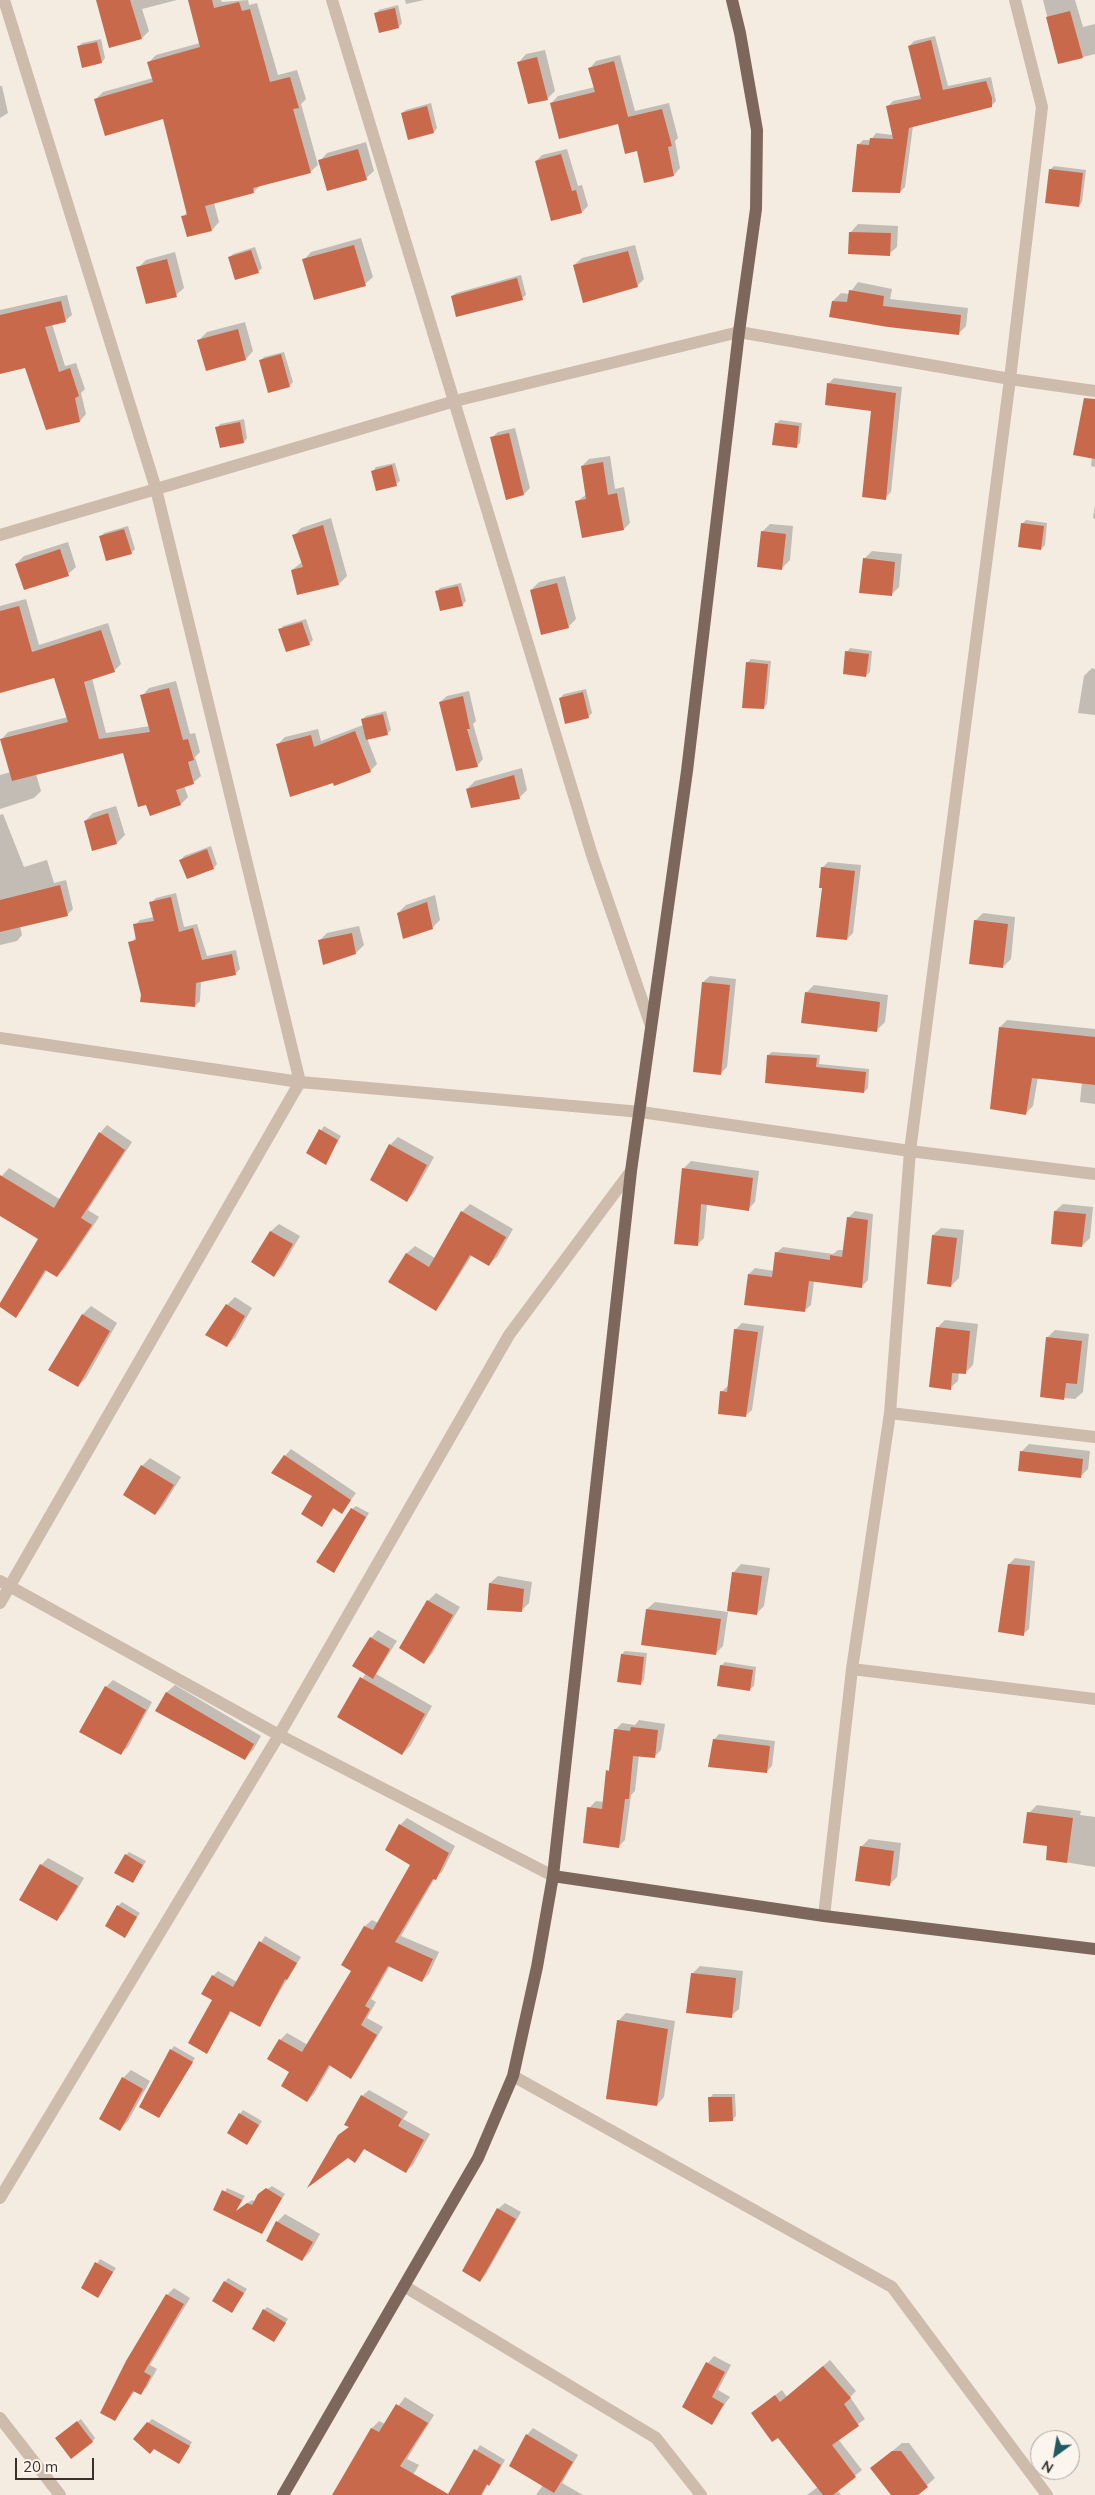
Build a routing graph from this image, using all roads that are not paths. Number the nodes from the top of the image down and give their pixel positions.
1 (4, 0) edge
2 (332, 0) edge
3 (732, 0) edge
4 (1015, 0) edge
5 (739, 332) junction
6 (1010, 380) junction
7 (1095, 391) edge
8 (455, 401) junction
9 (156, 489) junction
10 (0, 535) edge
11 (651, 1026) junction
12 (0, 1038) edge
13 (300, 1082) junction
14 (641, 1112) junction
15 (910, 1150) junction
16 (631, 1171) junction
17 (1095, 1174) edge
18 (890, 1413) junction
19 (1095, 1437) edge
20 (5, 1583) edge
21 (0, 1602) edge
22 (852, 1669) junction
23 (1095, 1699) edge
24 (280, 1735) junction
25 (553, 1876) junction
26 (824, 1916) junction
27 (1095, 1949) edge
28 (513, 2076) junction
29 (0, 2198) edge
30 (404, 2286) junction
31 (0, 2418) edge
32 (60, 2495) edge
33 (283, 2495) edge
34 (701, 2495) edge
35 (1048, 2495) edge

1 - 9 street
2 - 8 street
3 - 5 main road
4 - 6 street
5 - 6 street
5 - 8 street
5 - 11 main road
6 - 7 street
6 - 15 street
8 - 9 street
8 - 11 street
9 - 10 street
9 - 13 street
11 - 14 main road
12 - 13 street
13 - 14 street
13 - 20 street
14 - 15 street
14 - 16 main road
15 - 17 street
15 - 18 street
16 - 24 street
16 - 25 main road
18 - 19 street
18 - 22 street
20 - 21 street
20 - 24 street
22 - 23 street
22 - 26 street
24 - 25 street
24 - 29 street
25 - 26 main road
25 - 28 main road
26 - 27 main road
28 - 30 main road
28 - 35 street
30 - 33 main road
30 - 34 street
31 - 32 street

